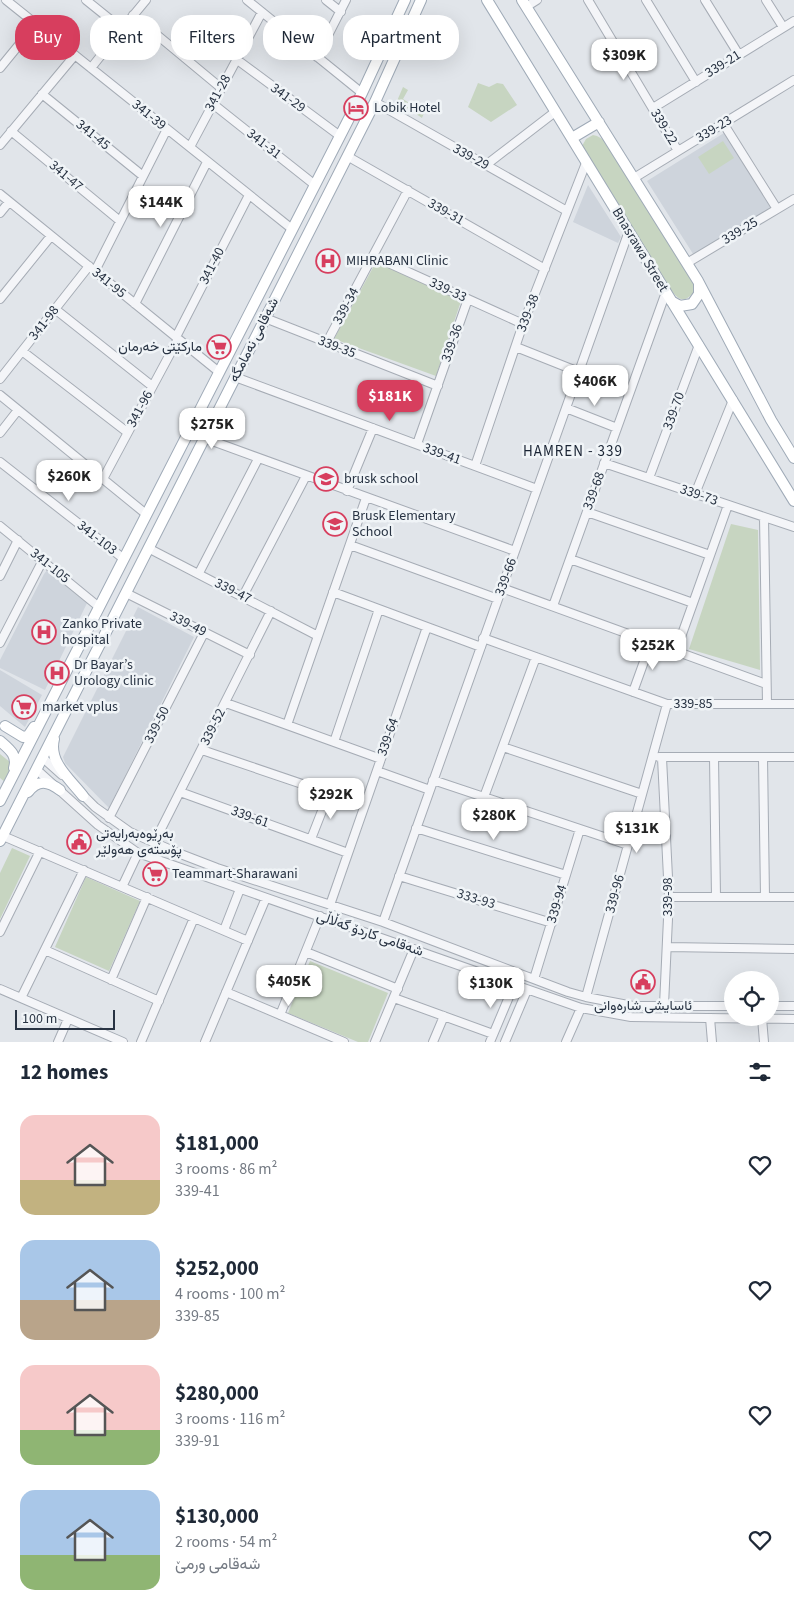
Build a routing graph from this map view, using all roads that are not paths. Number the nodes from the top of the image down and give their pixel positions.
1 (6, 0) edge
2 (86, 0) edge
3 (146, 0) edge
4 (247, 0) edge
5 (326, 0) edge
6 (346, 0) edge
7 (405, 0) edge
8 (421, 0) edge
9 (487, 0) edge
10 (537, 0) edge
11 (588, 0) edge
12 (646, 0) edge
13 (705, 0) edge
14 (766, 0) edge
15 (524, 3) edge
16 (262, 12) junction
17 (341, 12) junction
18 (25, 15) edge
19 (105, 15) edge
20 (134, 15) edge
21 (266, 15) edge
22 (794, 21) edge
23 (333, 27) edge
24 (783, 27) junction
25 (253, 29) edge
26 (161, 39) edge
27 (15, 50) edge
28 (739, 55) junction
29 (80, 59) edge
30 (71, 60) edge
31 (97, 60) edge
32 (236, 60) joint
33 (321, 60) edge
34 (0, 68) edge
35 (91, 68) junction
36 (794, 80) edge
37 (696, 82) junction
38 (221, 88) junction
39 (362, 93) junction
40 (42, 94) junction
41 (375, 102) junction
42 (213, 104) junction
43 (653, 108) junction
44 (555, 112) junction
45 (599, 122) junction
46 (723, 123) junction
47 (167, 129) junction
48 (11, 131) junction
49 (340, 136) junction
50 (572, 138) junction
51 (0, 145) edge
52 (190, 147) junction
53 (678, 151) junction
54 (347, 156) junction
55 (208, 162) junction
56 (586, 163) junction
57 (486, 165) junction
58 (143, 176) junction
59 (634, 178) junction
60 (315, 185) junction
61 (408, 190) junction
62 (0, 194) edge
63 (249, 195) junction
64 (794, 199) edge
65 (9, 202) junction
66 (777, 209) junction
67 (567, 211) junction
68 (0, 213) edge
69 (120, 221) junction
70 (292, 230) junction
71 (629, 231) junction
72 (51, 236) junction
73 (374, 256) junction
74 (687, 263) junction
75 (92, 269) junction
76 (545, 269) junction
77 (698, 280) junction
78 (668, 296) junction
79 (0, 299) edge
80 (468, 299) junction
81 (135, 304) junction
82 (56, 309) junction
83 (265, 318) junction
84 (523, 324) junction
85 (239, 333) junction
86 (177, 338) junction
87 (253, 341) junction
88 (327, 342) junction
89 (698, 345) junction
90 (516, 347) junction
91 (22, 351) junction
92 (219, 372) junction
93 (579, 372) junction
94 (235, 377) junction
95 (0, 379) edge
96 (152, 386) junction
97 (438, 386) junction
98 (0, 395) edge
99 (733, 400) junction
100 (566, 408) junction
101 (18, 410) junction
102 (373, 428) junction
103 (617, 428) junction
104 (128, 432) junction
105 (0, 433) edge
106 (204, 438) junction
107 (417, 444) junction
108 (794, 458) edge
109 (258, 459) junction
110 (0, 462) edge
111 (604, 463) junction
112 (474, 466) junction
113 (168, 472) junction
114 (306, 476) junction
115 (649, 478) junction
116 (103, 479) junction
117 (183, 480) junction
118 (537, 489) junction
119 (347, 491) junction
120 (695, 494) junction
121 (366, 498) junction
122 (794, 501) edge
123 (728, 505) junction
124 (587, 512) junction
125 (146, 514) junction
126 (764, 517) junction
127 (0, 526) edge
128 (794, 527) edge
129 (18, 540) junction
130 (350, 546) junction
131 (148, 548) junction
132 (515, 551) junction
133 (710, 555) junction
134 (124, 559) junction
135 (570, 559) junction
136 (43, 560) junction
137 (199, 574) junction
138 (0, 576) edge
139 (502, 588) junction
140 (333, 592) junction
141 (126, 593) junction
142 (243, 596) junction
143 (498, 599) junction
144 (693, 603) junction
145 (553, 606) junction
146 (99, 607) junction
147 (379, 609) junction
148 (272, 611) junction
149 (427, 627) junction
150 (204, 633) junction
151 (318, 636) junction
152 (484, 638) junction
153 (651, 642) junction
154 (0, 643) edge
155 (481, 647) junction
156 (676, 651) junction
157 (250, 655) junction
158 (536, 657) junction
159 (64, 677) junction
160 (766, 684) junction
161 (633, 692) junction
162 (226, 703) junction
163 (667, 704) junction
164 (767, 704) junction
165 (794, 704) edge
166 (2, 724) edge
167 (59, 724) junction
168 (287, 725) junction
169 (0, 740) edge
170 (334, 742) junction
171 (29, 746) junction
172 (503, 747) junction
173 (202, 750) junction
174 (653, 755) junction
175 (714, 757) junction
176 (763, 757) junction
177 (794, 757) edge
178 (22, 758) junction
179 (43, 758) junction
180 (662, 758) junction
181 (381, 759) junction
182 (37, 770) junction
183 (377, 771) junction
184 (433, 780) junction
185 (60, 790) junction
186 (430, 790) junction
187 (3, 792) edge
188 (180, 792) junction
189 (329, 793) junction
190 (642, 794) junction
191 (83, 796) junction
192 (484, 797) junction
193 (18, 805) junction
194 (364, 806) junction
195 (109, 818) junction
196 (416, 828) junction
197 (580, 829) junction
198 (1, 838) edge
199 (311, 839) junction
200 (154, 843) junction
201 (628, 845) junction
202 (40, 851) junction
203 (138, 853) junction
204 (348, 853) junction
205 (84, 870) junction
206 (399, 876) junction
207 (566, 876) junction
208 (122, 887) junction
209 (240, 889) junction
210 (146, 897) junction
211 (669, 897) junction
212 (716, 897) junction
213 (765, 897) junction
214 (794, 897) edge
215 (266, 898) junction
216 (330, 905) junction
217 (320, 916) junction
218 (194, 918) junction
219 (383, 922) junction
220 (552, 923) junction
221 (224, 930) junction
222 (0, 932) edge
223 (248, 941) junction
224 (667, 947) junction
225 (414, 949) junction
226 (794, 949) edge
227 (45, 950) junction
228 (452, 950) junction
229 (306, 952) junction
230 (448, 961) junction
231 (534, 979) junction
232 (111, 980) junction
233 (514, 985) junction
234 (0, 989) edge
235 (398, 989) junction
236 (526, 990) junction
237 (226, 992) junction
238 (21, 998) junction
239 (394, 998) junction
240 (586, 998) junction
241 (159, 1001) junction
242 (664, 1005) junction
243 (724, 1006) edge
244 (779, 1006) edge
245 (794, 1006) edge
246 (582, 1008) junction
247 (280, 1015) junction
248 (444, 1016) junction
249 (710, 1018) junction
250 (724, 1018) edge
251 (68, 1019) junction
252 (779, 1019) edge
253 (794, 1019) edge
254 (763, 1026) edge
255 (494, 1034) junction
256 (325, 1038) edge
257 (58, 1042) edge
258 (123, 1042) edge
259 (141, 1042) edge
260 (205, 1042) edge
261 (344, 1042) edge
262 (375, 1042) edge
263 (433, 1042) edge
264 (490, 1042) edge
265 (505, 1042) edge
266 (566, 1042) edge
267 (712, 1042) edge
268 (764, 1042) edge

1 - 18 street, 341-39
2 - 19 street
3 - 20 street
4 - 16 street
5 - 17 street
6 - 17 street
7 - 39 main road, شەقامی نەمامگە
8 - 41 main road, شەقامی نەمامگە
9 - 44 main road, Bnasrawa Street
10 - 15 street
11 - 43 street, 339-22
12 - 37 street
13 - 28 street
14 - 24 street
15 - 45 main road
16 - 21 street
16 - 25 street, 341-28
17 - 23 street
22 - 24 street, 339-21
24 - 28 street, 339-21
26 - 38 street
27 - 34 street
28 - 37 street, 339-21
29 - 35 street, 341-39
30 - 40 street
31 - 35 street
32 - 38 street, 341-28
32 - 49 street, 341-29
33 - 39 street
35 - 47 street, 341-39
36 - 46 street, 339-23
37 - 43 street, 339-21
38 - 42 street, 341-28
39 - 49 main road, شەقامی نەمامگە
40 - 48 street
40 - 58 street, 341-45
41 - 54 main road, شەقامی نەمامگە
41 - 57 street, 339-29
42 - 52 street, 341-28
42 - 60 street, 341-31
43 - 53 street, 339-22
44 - 50 main road, Bnasrawa Street
44 - 57 street
45 - 50 main road
45 - 59 main road
46 - 53 street, 339-23
46 - 66 street
47 - 52 street, 341-39
47 - 58 street, 341-98
48 - 51 street
48 - 69 street, 341-47
49 - 60 main road, شەقامی نەمامگە
50 - 56 main road, Bnasrawa Street
52 - 55 street, 341-39
53 - 59 street, 339-23
54 - 61 street, 339-31
54 - 83 main road, شەقامی نەمامگە
55 - 63 street, 341-39
55 - 81 street
56 - 67 street, 339-38
56 - 71 main road, Bnasrawa Street
57 - 67 street, 339-29
58 - 69 street, 341-98
59 - 74 main road
60 - 70 main road, شەقامی نەمامگە
61 - 73 street, 339-34
61 - 76 street, 339-31
62 - 65 street, 341-95
63 - 70 street, 341-39
63 - 86 street, 341-40
64 - 66 street, 339-25
65 - 68 street
65 - 72 street, 341-95
66 - 74 street, 339-25
67 - 76 street, 339-38
69 - 75 street, 341-98
70 - 85 main road, شەقامی نەمامگە
71 - 78 main road, Bnasrawa Street
71 - 93 street, 339-66
72 - 75 street, 341-95
72 - 79 street
73 - 80 street, 339-33
73 - 88 street, 339-34
74 - 77 main road
75 - 81 street, 341-95
75 - 82 street, 341-98
76 - 84 street, 339-38
77 - 78 main road
77 - 108 main road
78 - 89 main road, Bnasrawa Street
78 - 103 street, 339-68
80 - 84 street, 339-33
80 - 97 street, 339-36
81 - 86 street, 341-95
82 - 91 street, 341-98
82 - 96 street
83 - 87 main road, شەقامی نەمامگە
83 - 88 street, 339-35
84 - 90 street, 339-38
85 - 87 main road
85 - 92 main road, شەقامی نەمامگە
86 - 92 street, 341-95
86 - 96 street, 341-96
87 - 94 main road, شەقامی نەمامگە
88 - 97 street, 339-35
89 - 99 main road, Bnasrawa Street
89 - 115 street, 339-70
90 - 93 street
90 - 112 street, 339-38
91 - 95 street, 341-98
91 - 104 street
92 - 113 main road, شەقامی نەمامگە
93 - 100 street, 339-66
94 - 102 street, 339-41
94 - 106 main road, شەقامی نەمامگە
96 - 104 street, 341-96
97 - 107 street, 339-36
98 - 101 street
99 - 120 street
99 - 122 main road, Bnasrawa Street
100 - 103 street
100 - 118 street, 339-66
101 - 105 street
101 - 116 street
102 - 107 street, 339-41
102 - 119 street
103 - 111 street, 339-68
104 - 116 street, 341-96
106 - 109 street
106 - 117 main road, شەقامی نەمامگە
107 - 112 street, 339-41
109 - 114 street
109 - 137 street
110 - 134 street, 341-103
111 - 115 street, 339-73
111 - 124 street, 339-68
112 - 118 street, 339-41
113 - 117 main road
113 - 125 main road, شەقامی نەمامگە
114 - 119 street
114 - 142 street
115 - 120 street, 339-73
116 - 125 street
117 - 131 main road, شەقامی نەمامگە
118 - 132 street, 339-66
119 - 121 street
120 - 123 street, 339-73
121 - 130 street
121 - 132 street
123 - 126 street, 339-73
123 - 133 street
124 - 133 street
124 - 135 street, 339-68
125 - 134 main road, شەقامی نەمامگە
126 - 128 street, 339-73
126 - 160 street
127 - 129 street, 341-105
129 - 136 street, 341-105
129 - 138 street
130 - 140 street
130 - 143 street
131 - 137 street, 339-47
131 - 141 main road, شەقامی نەمامگە
132 - 139 street, 339-66
133 - 144 street
134 - 146 main road, شەقامی نەمامگە
135 - 144 street
135 - 145 street, 339-68
136 - 146 street, 341-105
136 - 154 street
137 - 142 street, 339-47
139 - 143 street, 339-66
139 - 145 street
140 - 147 street
140 - 151 street
141 - 150 street, 339-49
141 - 167 main road, شەقامی نەمامگە
142 - 148 street, 339-47
143 - 152 street, 339-66
144 - 156 street
145 - 153 street
146 - 159 main road, شەقامی نەمامگە
147 - 149 street
147 - 170 street
148 - 151 street, 339-47
148 - 157 street, 339-52
149 - 155 street
149 - 181 street, 339-64
150 - 157 street, 339-49
150 - 195 street, 339-50
151 - 168 street
152 - 155 street, 339-66
152 - 158 street, 339-85
153 - 156 street
153 - 161 street
155 - 184 street, 339-66
156 - 160 street
157 - 162 street, 339-52
158 - 161 street, 339-85
158 - 172 street
159 - 166 main road
159 - 171 main road, شەقامی نەمامگە
160 - 164 street
161 - 163 street, 339-85
162 - 168 street
162 - 173 street, 339-52
163 - 164 street, 339-85
163 - 174 street, 339-96
164 - 165 street, 339-85
166 - 171 main road
167 - 179 main road, شەقامی نەمامگە
167 - 191 main road
168 - 170 street
169 - 178 main road
169 - 187 main road
170 - 181 street
171 - 178 main road, شەقامی نەمامگە
171 - 179 main road
172 - 190 street
172 - 192 street
173 - 188 street, 339-52
173 - 189 street
174 - 180 street
174 - 190 street, 339-96
175 - 176 street
175 - 180 street
175 - 212 street
176 - 177 street
176 - 213 street
178 - 182 main road
178 - 187 main road, شەقامی نەمامگە
179 - 182 main road, شەقامی نەمامگە
179 - 191 street, شەقامی کاردۆ گەڵاڵی
180 - 211 street, 339-98
181 - 183 street, 339-64
182 - 185 street, شەقامی کاردۆ گەڵاڵی
182 - 193 main road, شەقامی نەمامگە
183 - 186 street
183 - 194 street, 339-64
184 - 186 street, 339-66
184 - 192 street
185 - 193 main road
185 - 203 street, شەقامی کاردۆ گەڵاڵی
186 - 196 street, 339-66
188 - 199 street, 339-61
188 - 200 street, 339-52
189 - 194 street
189 - 199 street
190 - 201 street, 339-96
191 - 195 street, شەقامی کاردۆ گەڵاڵی
192 - 197 street
193 - 198 main road
194 - 204 street, 339-64
195 - 200 street, شەقامی کاردۆ گەڵاڵی
196 - 206 street, 339-66
196 - 207 street
197 - 201 street
197 - 207 street, 339-94
198 - 202 street
199 - 204 street, 339-61
200 - 216 street, شەقامی کاردۆ گەڵاڵی
201 - 240 street, 339-96
202 - 205 street
202 - 222 street
203 - 208 street
203 - 209 street, شەقامی کاردۆ گەڵاڵی
204 - 216 street, 339-64
205 - 208 street
205 - 227 street
206 - 219 street, 339-66
206 - 220 street, 333-93
207 - 220 street, 339-94
208 - 210 street
209 - 215 street, شەقامی کاردۆ گەڵاڵی
209 - 221 street
210 - 218 street
210 - 232 street
211 - 212 street
211 - 224 street, 339-98
212 - 213 street
213 - 214 street
215 - 217 street, شەقامی کاردۆ گەڵاڵی
215 - 223 street
216 - 219 street, شەقامی کاردۆ گەڵاڵی
217 - 225 street, شەقامی کاردۆ گەڵاڵی
217 - 229 street
218 - 221 street
218 - 241 street
219 - 228 street, شەقامی کاردۆ گەڵاڵی
220 - 231 street, 339-94
221 - 223 street
223 - 237 street
224 - 226 street
224 - 242 street, 339-98
225 - 230 street, شەقامی کاردۆ گەڵاڵی
225 - 235 street
227 - 232 street
227 - 238 street
228 - 230 street
228 - 231 street, شەقامی کاردۆ گەڵاڵی
229 - 235 street
229 - 247 street
230 - 233 street, شەقامی کاردۆ گەڵاڵی
231 - 240 street, شەقامی کاردۆ گەڵاڵی
232 - 241 street
233 - 236 street, شەقامی کاردۆ گەڵاڵی
233 - 255 street
234 - 238 street
235 - 239 street
236 - 246 street, شەقامی کاردۆ گەڵاڵی
236 - 265 street
237 - 247 street
237 - 260 street
238 - 251 street
239 - 248 street
239 - 262 street
240 - 242 street, شەقامی کاردۆ گەڵاڵی
241 - 259 street
242 - 243 street, شەقامی کاردۆ گەڵاڵی
244 - 245 street
246 - 249 street, شەقامی کاردۆ گەڵاڵی
246 - 266 street
247 - 256 street
248 - 255 street
248 - 263 street
249 - 250 street, شەقامی کاردۆ گەڵاڵی
249 - 267 street
251 - 257 street
251 - 258 street
252 - 253 street, شەقامی کاردۆ گەڵاڵی
254 - 268 street
255 - 264 street
256 - 261 street

